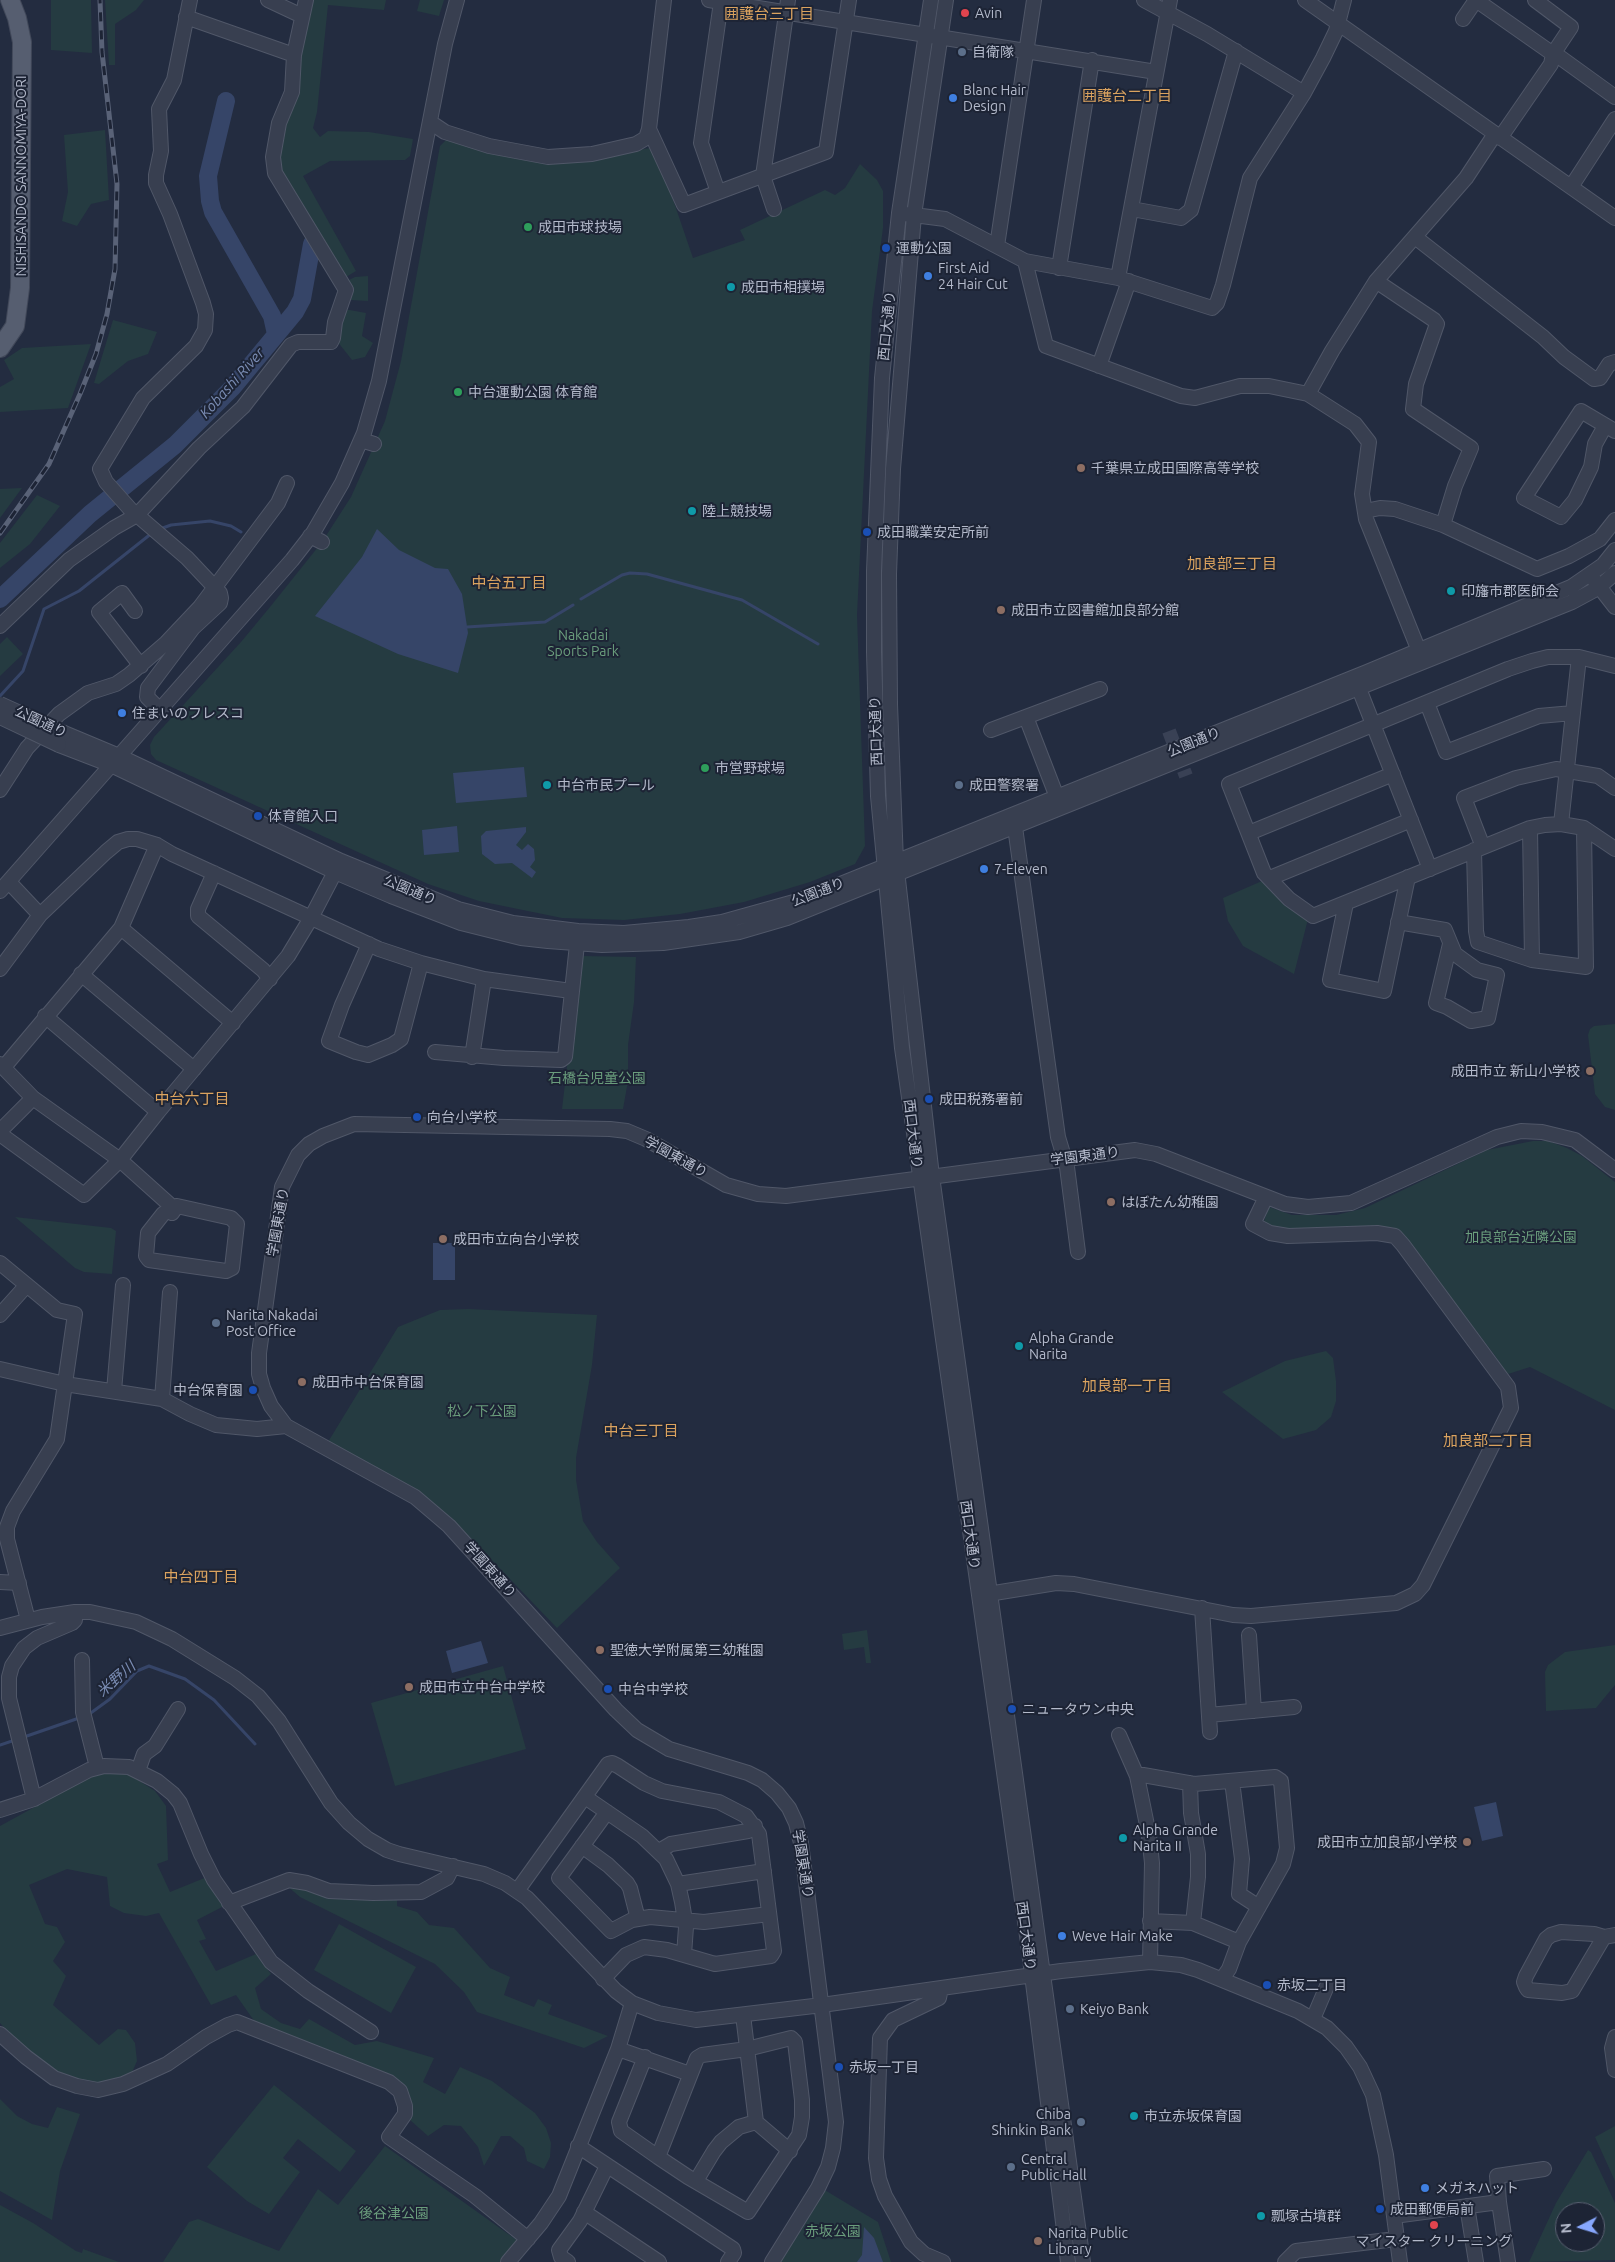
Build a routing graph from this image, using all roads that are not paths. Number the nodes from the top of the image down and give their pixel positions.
1 (10, 0) edge
2 (190, 0) edge
3 (268, 0) edge
4 (306, 0) edge
5 (457, 0) edge
6 (664, 0) edge
7 (849, 0) edge
8 (931, 0) edge
9 (946, 0) edge
10 (1034, 0) edge
11 (1144, 0) edge
12 (1305, 0) edge
13 (1344, 0) edge
14 (1476, 0) edge
15 (1534, 0) edge
16 (715, 1) edge
17 (787, 6) edge
18 (1169, 6) edge
19 (302, 16) junction
20 (186, 17) junction
21 (1463, 19) dead end
22 (1338, 21) junction
23 (846, 22) junction
24 (925, 34) junction
25 (940, 37) junction
26 (1027, 50) junction
27 (1236, 51) junction
28 (1553, 54) junction
29 (294, 55) junction
30 (1092, 60) junction
31 (1156, 72) junction
32 (1304, 93) junction
33 (1615, 97) edge
34 (1615, 120) edge
35 (430, 122) junction
36 (649, 129) junction
37 (1498, 136) junction
38 (763, 176) junction
39 (1571, 187) junction
40 (718, 192) junction
41 (774, 209) dead end
42 (1132, 210) junction
43 (899, 213) junction
44 (914, 215) junction
45 (1615, 218) edge
46 (1415, 237) junction
47 (996, 246) junction
48 (1025, 261) junction
49 (1059, 268) junction
50 (1124, 279) junction
51 (1376, 281) junction
52 (891, 288) junction
53 (907, 289) junction
54 (0, 348) edge
55 (1615, 362) edge
56 (1099, 366) junction
57 (1308, 394) junction
58 (1610, 428) edge
59 (287, 482) dead end
60 (1365, 511) junction
61 (134, 512) junction
62 (1615, 520) edge
63 (1443, 525) junction
64 (1615, 550) edge
65 (1603, 566) junction
66 (1590, 574) junction
67 (1614, 578) edge
68 (215, 587) junction
69 (1598, 588) junction
70 (1615, 607) edge
71 (135, 611) dead end
72 (0, 626) edge
73 (1419, 651) junction
74 (1580, 656) junction
75 (140, 666) junction
76 (1615, 666) edge
77 (1356, 683) junction
78 (1100, 689) dead end
79 (1427, 703) junction
80 (0, 704) edge
81 (159, 709) junction
82 (1573, 712) junction
83 (0, 717) edge
84 (1026, 717) junction
85 (1373, 725) junction
86 (991, 730) dead end
87 (62, 739) junction
88 (115, 761) junction
89 (1567, 770) junction
90 (1392, 774) junction
91 (1615, 788) edge
92 (0, 790) edge
93 (1059, 803) junction
94 (1411, 820) junction
95 (1561, 824) junction
96 (1014, 827) junction
97 (1530, 828) junction
98 (1584, 828) junction
99 (1249, 833) junction
100 (157, 845) junction
101 (1479, 849) junction
102 (1615, 849) edge
103 (1430, 869) junction
104 (891, 870) junction
105 (335, 872) junction
106 (214, 873) junction
107 (1408, 877) junction
108 (1270, 878) junction
109 (4, 886) edge
110 (1346, 903) junction
111 (40, 915) junction
112 (311, 918) junction
113 (1398, 922) junction
114 (121, 928) junction
115 (578, 938) junction
116 (369, 944) junction
117 (1450, 944) junction
118 (1532, 960) junction
119 (421, 963) junction
120 (0, 969) edge
121 (81, 974) junction
122 (270, 978) junction
123 (484, 979) junction
124 (571, 991) junction
125 (45, 1016) junction
126 (233, 1023) junction
127 (435, 1052) dead end
128 (472, 1057) junction
129 (2, 1066) edge
130 (194, 1069) junction
131 (33, 1098) junction
132 (158, 1112) junction
133 (0, 1132) edge
134 (1064, 1159) junction
135 (120, 1160) junction
136 (1615, 1170) edge
137 (925, 1178) junction
138 (1266, 1197) junction
139 (172, 1213) junction
140 (1078, 1252) dead end
141 (0, 1263) edge
142 (122, 1285) dead end
143 (26, 1286) junction
144 (170, 1292) dead end
145 (0, 1316) edge
146 (0, 1369) edge
147 (65, 1384) junction
148 (114, 1391) junction
149 (162, 1399) junction
150 (286, 1426) junction
151 (0, 1582) edge
152 (19, 1583) junction
153 (985, 1595) junction
154 (1202, 1608) junction
155 (75, 1612) junction
156 (28, 1620) junction
157 (0, 1628) edge
158 (1249, 1634) dead end
159 (82, 1660) dead end
160 (1294, 1707) dead end
161 (178, 1709) dead end
162 (1254, 1711) junction
163 (1209, 1715) junction
164 (1210, 1732) dead end
165 (1119, 1735) dead end
166 (97, 1767) junction
167 (138, 1771) junction
168 (1138, 1776) junction
169 (1232, 1781) junction
170 (1190, 1783) junction
171 (585, 1797) junction
172 (34, 1799) junction
173 (0, 1810) edge
174 (607, 1812) junction
175 (755, 1826) junction
176 (582, 1846) junction
177 (659, 1851) junction
178 (453, 1866) junction
179 (764, 1871) junction
180 (678, 1884) junction
181 (518, 1891) junction
182 (229, 1904) junction
183 (1259, 1907) junction
184 (769, 1914) junction
185 (638, 1919) junction
186 (1150, 1921) junction
187 (685, 1922) junction
188 (1193, 1923) junction
189 (1610, 1936) edge
190 (1239, 1942) junction
191 (684, 1955) junction
192 (1150, 1962) junction
193 (1038, 1975) junction
194 (603, 1979) junction
195 (1222, 1979) junction
196 (1328, 1986) dead end
197 (941, 1988) junction
198 (632, 2003) junction
199 (822, 2005) junction
200 (744, 2015) junction
201 (1313, 2019) junction
202 (371, 2032) dead end
203 (0, 2034) edge
204 (1615, 2037) edge
205 (618, 2049) junction
206 (747, 2049) junction
207 (645, 2057) junction
208 (1615, 2070) edge
209 (690, 2074) junction
210 (756, 2122) junction
211 (578, 2146) junction
212 (790, 2151) junction
213 (658, 2157) junction
214 (607, 2166) junction
215 (1544, 2170) dead end
216 (696, 2181) junction
217 (1499, 2202) junction
218 (1467, 2206) junction
219 (584, 2212) junction
220 (1394, 2216) junction
221 (528, 2239) junction
222 (1396, 2239) junction
223 (508, 2262) edge
224 (568, 2262) edge
225 (659, 2262) edge
226 (728, 2262) edge
227 (772, 2262) edge
228 (943, 2262) edge
229 (1068, 2262) edge
230 (1083, 2262) edge
231 (1285, 2262) edge
232 (1400, 2262) edge
233 (1476, 2262) edge
234 (1508, 2262) edge

1 - 54 main road, NISHISANDO SANNOMIYA-DORI
2 - 20 street
3 - 19 street
4 - 19 street
5 - 35 street
6 - 36 street
7 - 23 street
8 - 24 street, 西口大通り
9 - 25 street, 西口大通り
10 - 26 street
11 - 18 street
12 - 22 street
13 - 22 street
14 - 21 street
14 - 28 street
15 - 28 street
16 - 17 street
16 - 40 street
17 - 23 street
17 - 38 street
18 - 27 street
18 - 31 street
19 - 29 street
20 - 29 street
20 - 61 street
22 - 32 street
22 - 37 street
23 - 24 street
23 - 38 street
24 - 25 street
24 - 43 street, 西口大通り
25 - 26 street
25 - 44 street, 西口大通り
26 - 30 street
26 - 47 street
27 - 32 street
27 - 42 street
28 - 33 street
28 - 37 street
29 - 61 street
30 - 31 street
30 - 49 street
31 - 42 street
32 - 50 street
34 - 39 street
35 - 36 street
35 - 81 street
36 - 40 street
37 - 39 street
37 - 46 street
38 - 40 street
38 - 41 street
39 - 45 street
42 - 50 street
43 - 44 street
43 - 52 street, 西口大通り
44 - 47 street
44 - 53 street, 西口大通り
46 - 51 street
46 - 55 street
47 - 48 street
48 - 49 street
48 - 56 street
49 - 50 street
50 - 56 street
51 - 57 street
51 - 63 street
52 - 53 street
52 - 104 street, 西口大通り
53 - 104 street, 西口大通り
56 - 57 street
57 - 60 street
58 - 58 street
59 - 68 street
60 - 63 street
60 - 73 street
61 - 68 street
61 - 72 street
62 - 63 street
64 - 65 street, 公園通り
65 - 66 street, 公園通り
65 - 67 street
66 - 69 street
66 - 73 street, 公園通り
67 - 69 street, 公園通り
68 - 75 street
68 - 81 street
69 - 70 street
69 - 77 street, 公園通り
71 - 75 street
73 - 77 street, 公園通り
74 - 76 street
74 - 79 street
74 - 82 street
75 - 92 street
77 - 85 street
77 - 93 street, 公園通り
78 - 84 street
79 - 82 street
79 - 85 street
80 - 87 street, 公園通り, bridge
81 - 88 street
82 - 89 street
83 - 87 street, 公園通り, bridge
84 - 86 street
84 - 93 street
85 - 90 street
85 - 99 street
87 - 88 street, 公園通り
88 - 105 street, 公園通り
88 - 109 street
88 - 115 street, 公園通り
89 - 91 street
89 - 95 street
89 - 101 street
90 - 94 street
90 - 99 street
93 - 96 street, 公園通り
93 - 104 street, 公園通り
94 - 103 street
94 - 108 street
95 - 97 street
95 - 98 street
96 - 104 street, 公園通り
96 - 134 street
97 - 101 street
97 - 118 street
98 - 102 street
98 - 118 street
99 - 108 street
100 - 106 street
100 - 111 street
100 - 114 street
101 - 103 street
101 - 118 street
103 - 107 street
104 - 115 street, 公園通り
104 - 137 street, 西口大通り
105 - 112 street
105 - 115 street, 公園通り
106 - 112 street
106 - 122 street
107 - 110 street
107 - 113 street
108 - 110 street
109 - 111 street
110 - 113 street
111 - 120 street
112 - 116 street
112 - 122 street
113 - 117 street
114 - 121 street
114 - 126 street
115 - 124 street
116 - 119 street
116 - 119 street
117 - 117 street
119 - 123 street
121 - 125 street
121 - 130 street
122 - 126 street
123 - 124 street
123 - 128 street
124 - 128 street
125 - 129 street
125 - 132 street
126 - 130 street
127 - 128 street
129 - 131 street
130 - 132 street
131 - 133 street
131 - 135 street
132 - 135 street
133 - 135 street
134 - 137 street, 学園東通り
134 - 138 street, 学園東通り
134 - 140 street
135 - 139 street
136 - 138 street, 学園東通り
137 - 150 street, 学園東通り
137 - 153 street, 西口大通り
138 - 154 street
139 - 139 street
141 - 143 street
142 - 148 street
143 - 145 street
143 - 147 street
144 - 149 street
146 - 147 street
147 - 148 street
147 - 152 street
148 - 149 street
149 - 150 street
150 - 199 street, 学園東通り
151 - 152 street
152 - 156 street
153 - 154 street
153 - 193 street, 西口大通り
154 - 163 street
155 - 156 street
155 - 172 street
155 - 178 street
156 - 157 street
158 - 162 street
159 - 166 street
160 - 162 street
161 - 167 street
162 - 163 street
163 - 164 street
165 - 168 street
166 - 167 street
166 - 172 street
167 - 182 street
168 - 170 street
168 - 186 street
169 - 170 street
169 - 183 street
169 - 183 street
170 - 188 street
171 - 174 street
171 - 175 street
171 - 181 street
172 - 173 street
174 - 176 street
174 - 177 street
175 - 177 street
175 - 179 street
176 - 185 street
176 - 185 street
177 - 180 street
178 - 181 street
178 - 182 street
179 - 180 street
179 - 184 street
180 - 187 street
181 - 194 street
182 - 202 street
183 - 190 street
184 - 187 street
184 - 191 street
185 - 187 street
186 - 188 street
186 - 192 street
187 - 191 street
188 - 190 street
189 - 189 street
190 - 195 street
191 - 194 street
192 - 193 street
192 - 195 street
193 - 197 street
193 - 229 street, 西口大通り
193 - 230 street, 西口大通り
194 - 198 street
195 - 201 street
196 - 201 street
197 - 199 street
197 - 228 street
198 - 200 street
198 - 205 street
199 - 200 street
199 - 227 street, 学園東通り
200 - 206 street
201 - 220 street
203 - 221 street
204 - 208 street
205 - 207 street
205 - 211 street
206 - 209 street
206 - 210 street
206 - 212 street
207 - 209 street
207 - 213 street
209 - 213 street
210 - 212 street
210 - 216 street
211 - 214 street
211 - 221 street
212 - 216 street
213 - 216 street
214 - 219 street
214 - 226 street
215 - 217 street
217 - 218 street
217 - 234 street
218 - 220 street
218 - 233 street
219 - 224 street
219 - 225 street
220 - 222 street
221 - 223 street
222 - 231 street
222 - 232 street

